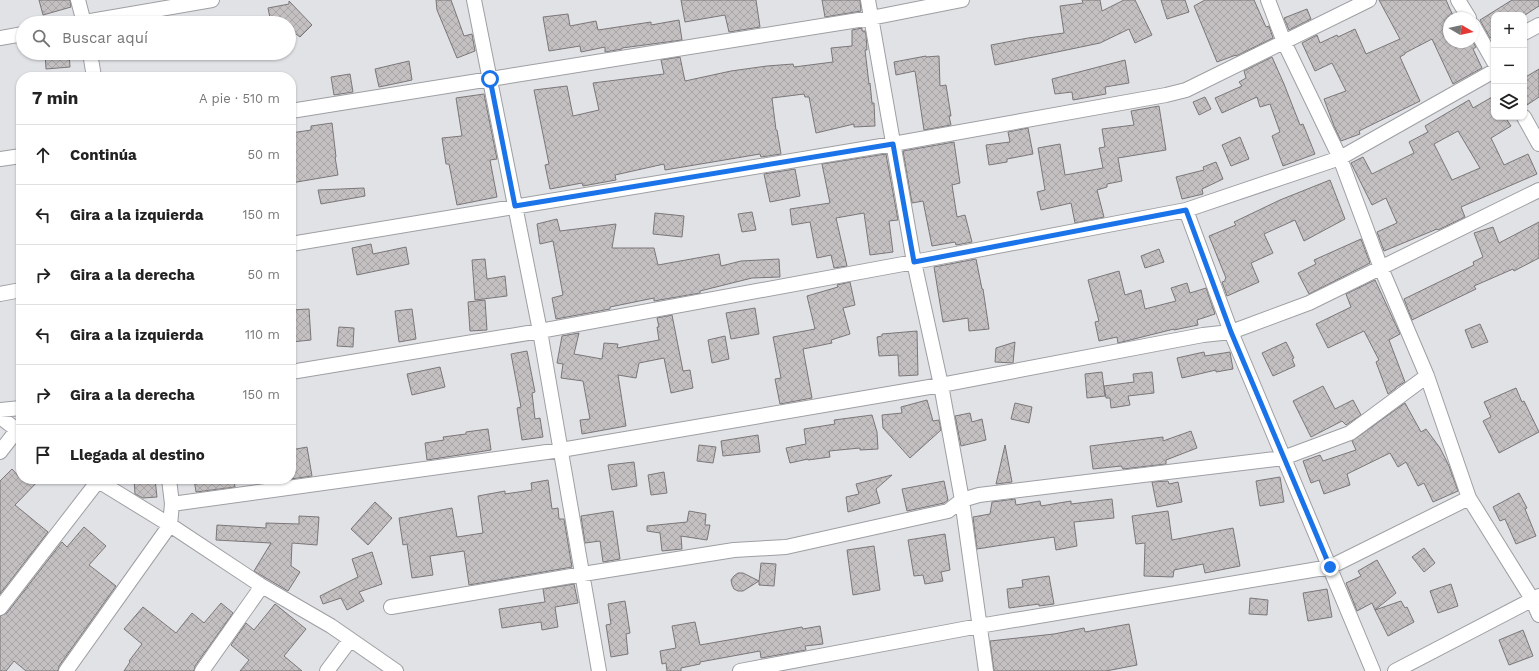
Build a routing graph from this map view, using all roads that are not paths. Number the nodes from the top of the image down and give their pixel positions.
1 (78, 0) edge
2 (212, 0) edge
3 (474, 0) edge
4 (868, 0) edge
5 (962, 0) edge
6 (1268, 0) edge
7 (1369, 0) edge
8 (1458, 0) edge
9 (1465, 12) edge
10 (81, 16) edge
11 (122, 16) edge
12 (871, 18) junction
13 (1539, 26) edge
14 (1527, 32) edge
15 (1479, 34) edge
16 (16, 35) edge
17 (0, 38) edge
18 (1284, 42) junction
19 (1491, 52) edge
20 (91, 60) edge
21 (93, 72) edge
22 (1491, 73) edge
23 (490, 79) junction
24 (296, 111) edge
25 (1526, 120) edge
26 (893, 144) junction
27 (1539, 144) edge
28 (16, 157) edge
29 (1340, 158) junction
30 (0, 159) edge
31 (1539, 190) edge
32 (515, 206) junction
33 (1186, 210) junction
34 (296, 243) edge
35 (914, 262) junction
36 (1381, 268) junction
37 (16, 291) edge
38 (0, 294) edge
39 (540, 331) junction
40 (1231, 332) junction
41 (296, 371) edge
42 (1427, 376) junction
43 (941, 385) junction
44 (16, 408) edge
45 (0, 410) edge
46 (0, 417) edge
47 (16, 430) edge
48 (16, 435) edge
49 (561, 450) junction
50 (0, 452) edge
51 (1284, 458) junction
52 (93, 484) edge
53 (103, 484) edge
54 (170, 484) edge
55 (1469, 498) junction
56 (962, 500) junction
57 (172, 504) junction
58 (170, 525) junction
59 (1330, 567) junction
60 (583, 574) junction
61 (262, 586) junction
62 (1535, 597) edge
63 (391, 607) dead end
64 (0, 608) edge
65 (1539, 615) edge
66 (979, 626) junction
67 (350, 640) junction
68 (66, 671) edge
69 (202, 671) edge
70 (327, 671) edge
71 (396, 671) edge
72 (599, 671) edge
73 (740, 671) edge
74 (986, 671) edge
75 (1373, 671) edge
76 (1395, 671) edge

1 - 10 street
2 - 11 street
3 - 23 street
4 - 12 street
5 - 12 street
6 - 18 street
7 - 18 street
8 - 9 street
12 - 23 street
12 - 26 street
13 - 14 street
15 - 19 street
16 - 17 street
18 - 26 street
18 - 29 street
20 - 21 street
22 - 29 street
23 - 24 street
23 - 32 street
25 - 27 street
26 - 32 street
26 - 35 street
28 - 30 street
29 - 33 street
29 - 36 street
31 - 36 street
32 - 34 street
32 - 39 street
33 - 35 street
33 - 40 street
35 - 39 street
35 - 43 street
36 - 40 street
36 - 42 street
37 - 38 street
39 - 41 street
39 - 49 street
40 - 43 street
40 - 51 street
42 - 51 street
42 - 55 street
43 - 49 street
43 - 56 street
44 - 45 street
46 - 47 street
48 - 50 street
49 - 57 street
49 - 60 street
51 - 56 street
51 - 59 street
52 - 64 street
53 - 58 street
54 - 57 street
55 - 59 street
55 - 62 street
56 - 60 street
56 - 66 street
57 - 58 street
58 - 61 street
58 - 68 street
59 - 66 street
59 - 75 street
60 - 63 street
60 - 72 street
61 - 67 street
61 - 69 street
62 - 65 street
62 - 76 street
66 - 73 street
66 - 74 street
67 - 70 street
67 - 71 street

